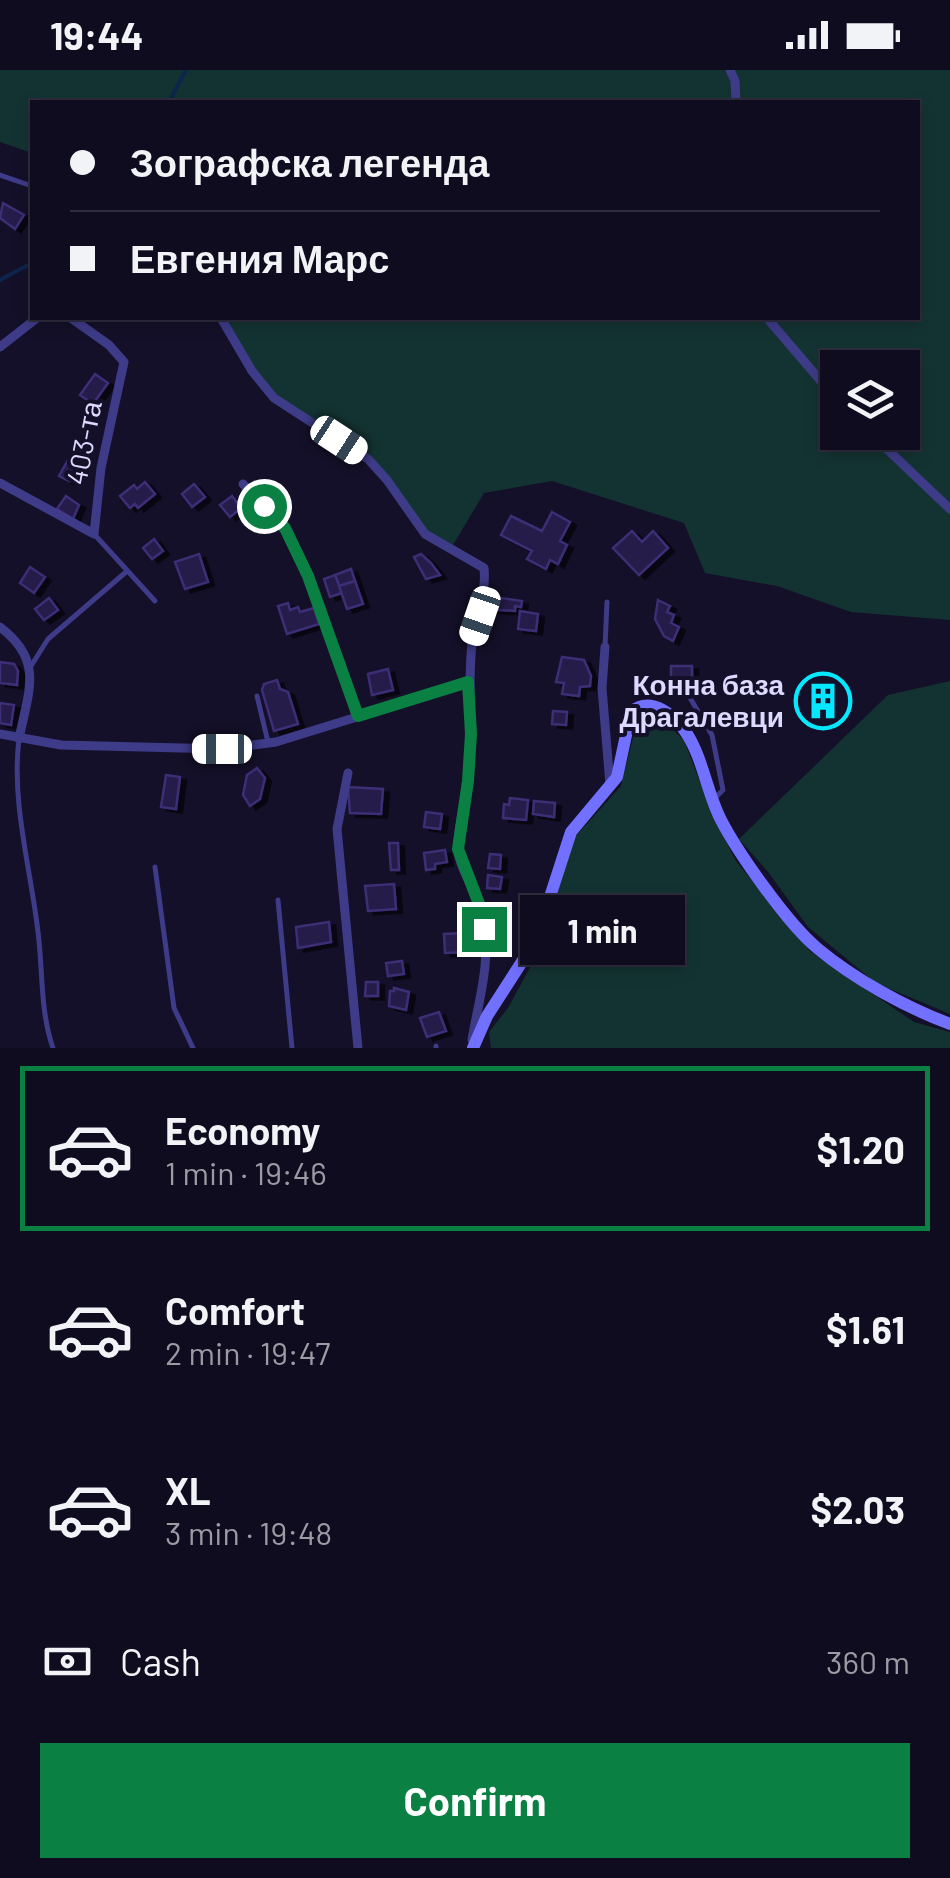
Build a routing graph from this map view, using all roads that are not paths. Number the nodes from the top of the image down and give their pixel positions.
1 (730, 70) edge
2 (736, 100) edge
3 (0, 175) edge
4 (30, 185) edge
5 (35, 320) edge
6 (73, 320) edge
7 (222, 320) edge
8 (769, 320) edge
9 (0, 347) edge
10 (820, 380) edge
11 (889, 450) edge
12 (0, 483) edge
13 (243, 484) dead end
14 (950, 509) edge
15 (94, 534) junction
16 (126, 572) junction
17 (155, 601) dead end
18 (607, 602) dead end
19 (0, 627) edge
20 (605, 647) joint
21 (30, 666) junction
22 (468, 682) junction
23 (686, 691) dead end
24 (257, 696) dead end
25 (358, 716) junction
26 (0, 734) edge
27 (19, 740) junction
28 (268, 742) junction
29 (348, 773) dead end
30 (610, 785) junction
31 (712, 799) junction
32 (155, 867) dead end
33 (278, 900) dead end
34 (950, 1024) edge
35 (53, 1048) edge
36 (193, 1048) edge
37 (292, 1048) edge
38 (358, 1048) edge
39 (472, 1048) edge

1 - 2 street
3 - 4 lane
5 - 9 street
6 - 15 street, 403-та
7 - 22 street
8 - 10 street
11 - 14 street
12 - 15 street
13 - 25 street
15 - 16 lane
16 - 17 lane
16 - 21 lane
18 - 20 lane
19 - 21 street
20 - 30 street
21 - 27 street
22 - 25 street
22 - 39 street
23 - 31 lane
24 - 28 lane
25 - 28 street
26 - 27 street
27 - 28 street
27 - 35 lane
29 - 38 street
30 - 31 street
30 - 39 street
31 - 34 street
32 - 36 lane
33 - 37 lane

